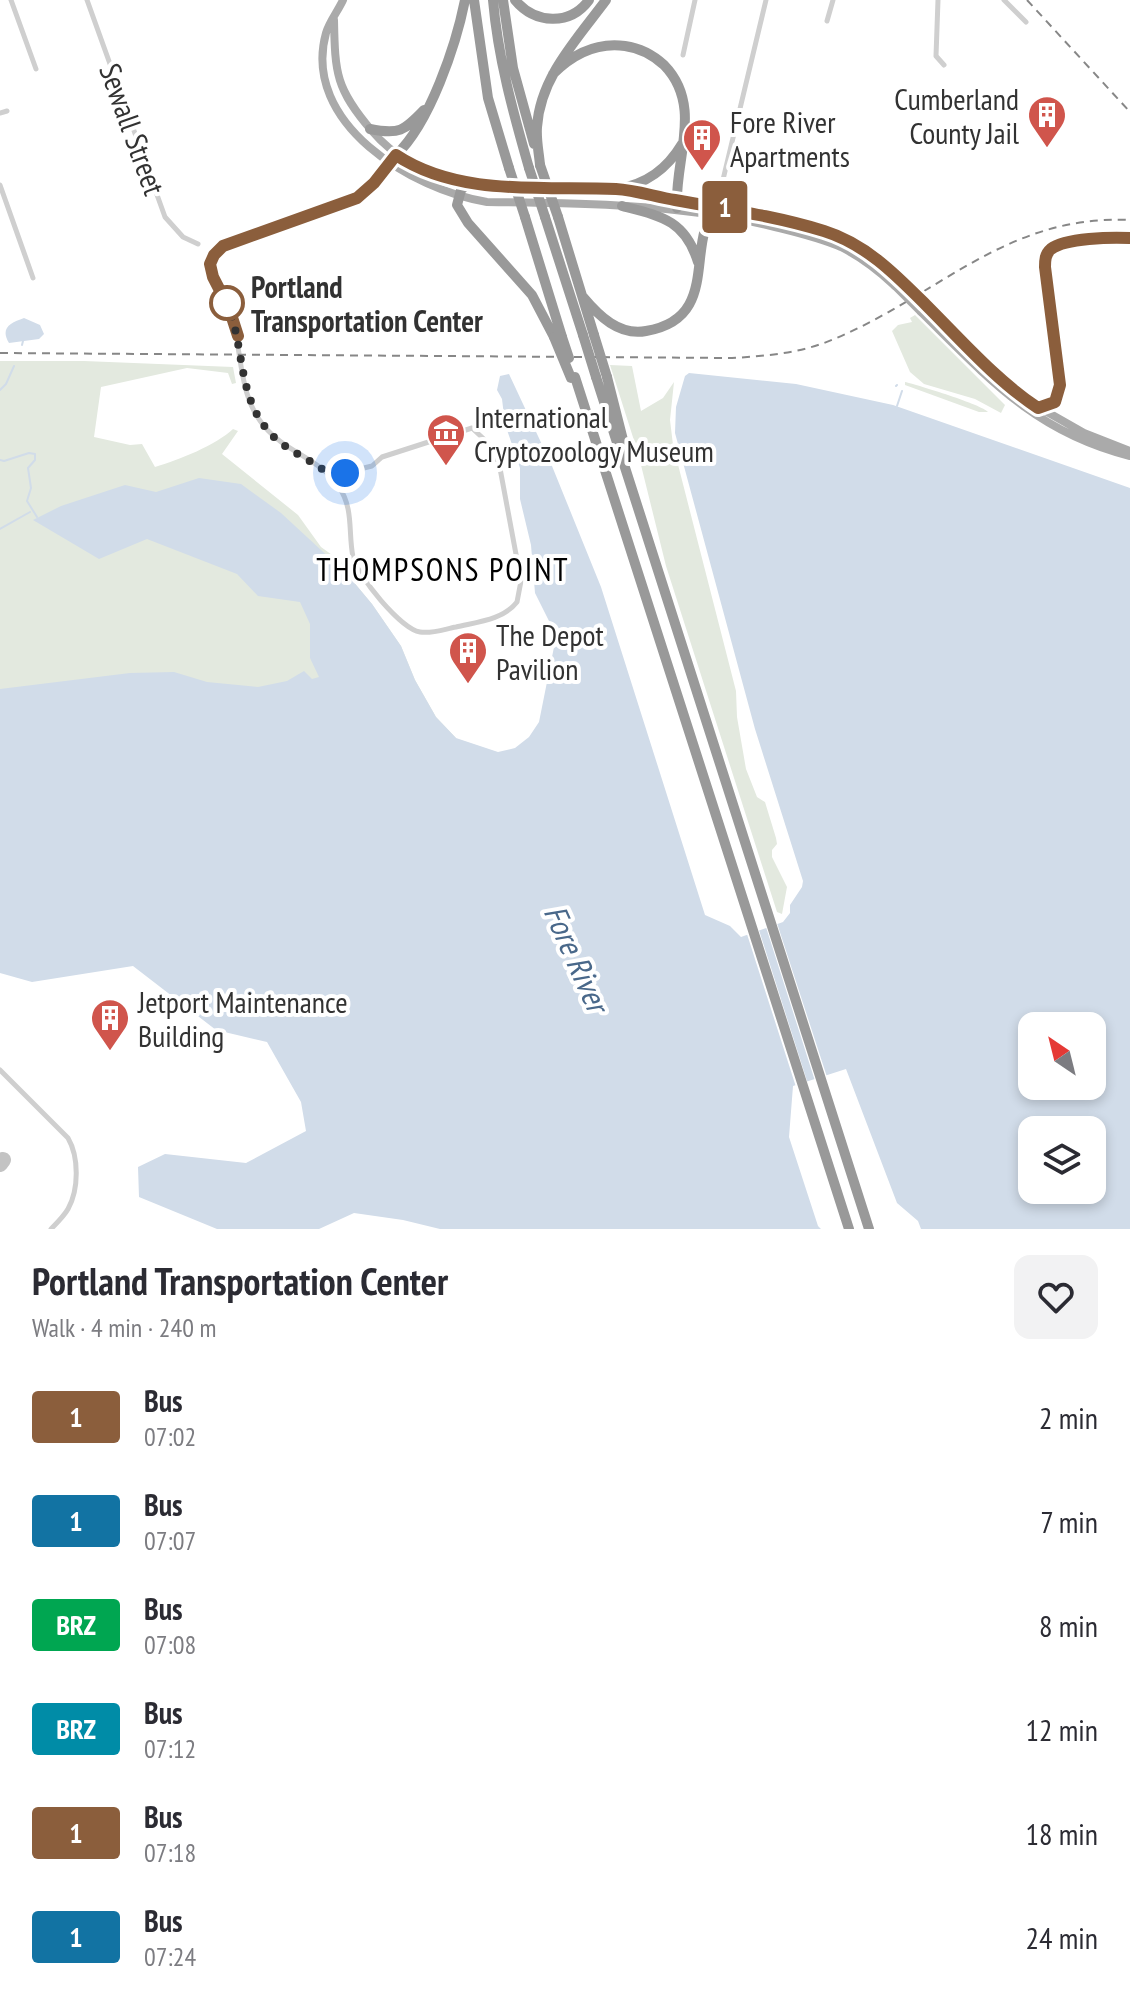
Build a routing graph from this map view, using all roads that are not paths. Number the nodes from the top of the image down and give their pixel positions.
1 (11, 0) edge
2 (87, 0) edge
3 (343, 0) edge
4 (465, 0) edge
5 (474, 0) edge
6 (493, 0) edge
7 (503, 0) edge
8 (515, 0) edge
9 (589, 0) edge
10 (606, 0) edge
11 (695, 0) edge
12 (766, 0) edge
13 (833, 0) edge
14 (938, 0) edge
15 (1004, 0) edge
16 (334, 19) junction
17 (827, 21) dead end
18 (1026, 22) dead end
19 (683, 55) dead end
20 (944, 65) dead end
21 (36, 69) dead end
22 (553, 74) junction
23 (428, 106) junction
24 (7, 111) dead end
25 (0, 113) edge
26 (370, 129) junction
27 (683, 143) junction
28 (393, 159) junction
29 (535, 167) junction
30 (468, 183) junction
31 (0, 185) edge
32 (721, 188) dead end
33 (617, 189) junction
34 (459, 198) junction
35 (677, 204) junction
36 (622, 206) junction
37 (715, 210) junction
38 (198, 244) dead end
39 (699, 264) junction
40 (33, 278) dead end
41 (583, 297) junction
42 (589, 335) junction
43 (558, 337) junction
44 (1130, 454) edge
45 (331, 476) junction
46 (0, 1070) edge
47 (51, 1229) edge
48 (849, 1229) edge
49 (870, 1229) edge

1 - 21 street
2 - 38 street, Sewall Street
3 - 16 main road
4 - 23 highway
5 - 43 highway, bridge
6 - 29 highway
7 - 29 highway
8 - 9 highway
10 - 22 highway
11 - 19 street
12 - 32 street
13 - 17 street
14 - 20 street
15 - 18 street
16 - 26 main road
16 - 28 main road
22 - 27 highway
22 - 29 highway
23 - 26 highway
23 - 28 highway
24 - 25 street
26 - 28 main road
27 - 33 highway
27 - 35 highway
28 - 30 main road
28 - 34 main road
28 - 45 street
29 - 41 highway, bridge
29 - 42 highway, bridge
30 - 33 main road
30 - 34 highway
31 - 40 street
33 - 35 main road
34 - 36 main road
34 - 43 highway
35 - 36 main road
35 - 37 main road
36 - 39 highway
37 - 39 highway
37 - 44 main road, bridge
39 - 41 highway
41 - 42 highway
42 - 49 highway, bridge
43 - 48 highway, bridge
45 - 45 street
46 - 47 street

